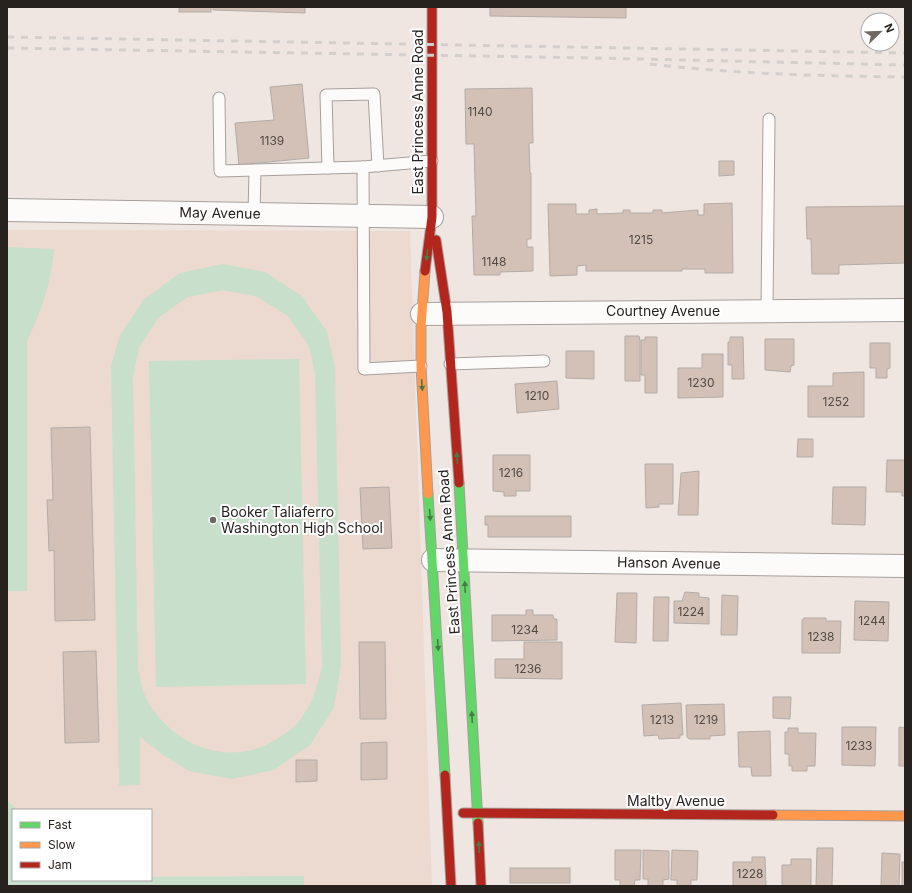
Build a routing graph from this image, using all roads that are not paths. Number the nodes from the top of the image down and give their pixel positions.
1 (432, 7) edge
2 (219, 98) dead end
3 (770, 119) dead end
4 (432, 162) junction
5 (378, 166) junction
6 (362, 167) junction
7 (328, 168) junction
8 (255, 170) junction
9 (7, 210) edge
10 (254, 214) junction
11 (363, 216) junction
12 (432, 217) junction
13 (768, 310) junction
14 (905, 310) edge
15 (447, 312) junction
16 (422, 314) junction
17 (544, 361) dead end
18 (450, 364) junction
19 (421, 366) junction
20 (433, 560) junction
21 (464, 560) junction
22 (905, 566) edge
23 (447, 812) junction
24 (478, 813) junction
25 (905, 816) edge
26 (451, 886) edge
27 (481, 886) edge

1 - 4 main road, East Princess Anne Road
2 - 8 lane
3 - 13 lane
4 - 5 lane
4 - 12 main road, East Princess Anne Road
5 - 6 lane
5 - 7 lane
6 - 7 lane
6 - 11 lane
7 - 8 lane
8 - 10 lane
9 - 10 street, May Avenue
10 - 11 street, May Avenue
11 - 12 street, May Avenue
11 - 19 lane
12 - 15 main road, East Princess Anne Road
12 -> 16 main road, East Princess Anne Road
13 - 14 street, Courtney Avenue
13 - 15 street, Courtney Avenue
15 - 16 street, Courtney Avenue
15 - 18 main road, East Princess Anne Road
16 - 19 main road, East Princess Anne Road
17 - 18 lane
21 -> 18 main road, East Princess Anne Road
19 -> 20 main road, East Princess Anne Road
20 - 21 street, Hanson Avenue
20 -> 23 main road, East Princess Anne Road
21 - 22 street, Hanson Avenue
24 -> 21 main road, East Princess Anne Road
23 - 24 main road, Maltby Avenue
23 - 26 main road, East Princess Anne Road
24 - 25 main road, Maltby Avenue
27 -> 24 main road, East Princess Anne Road

